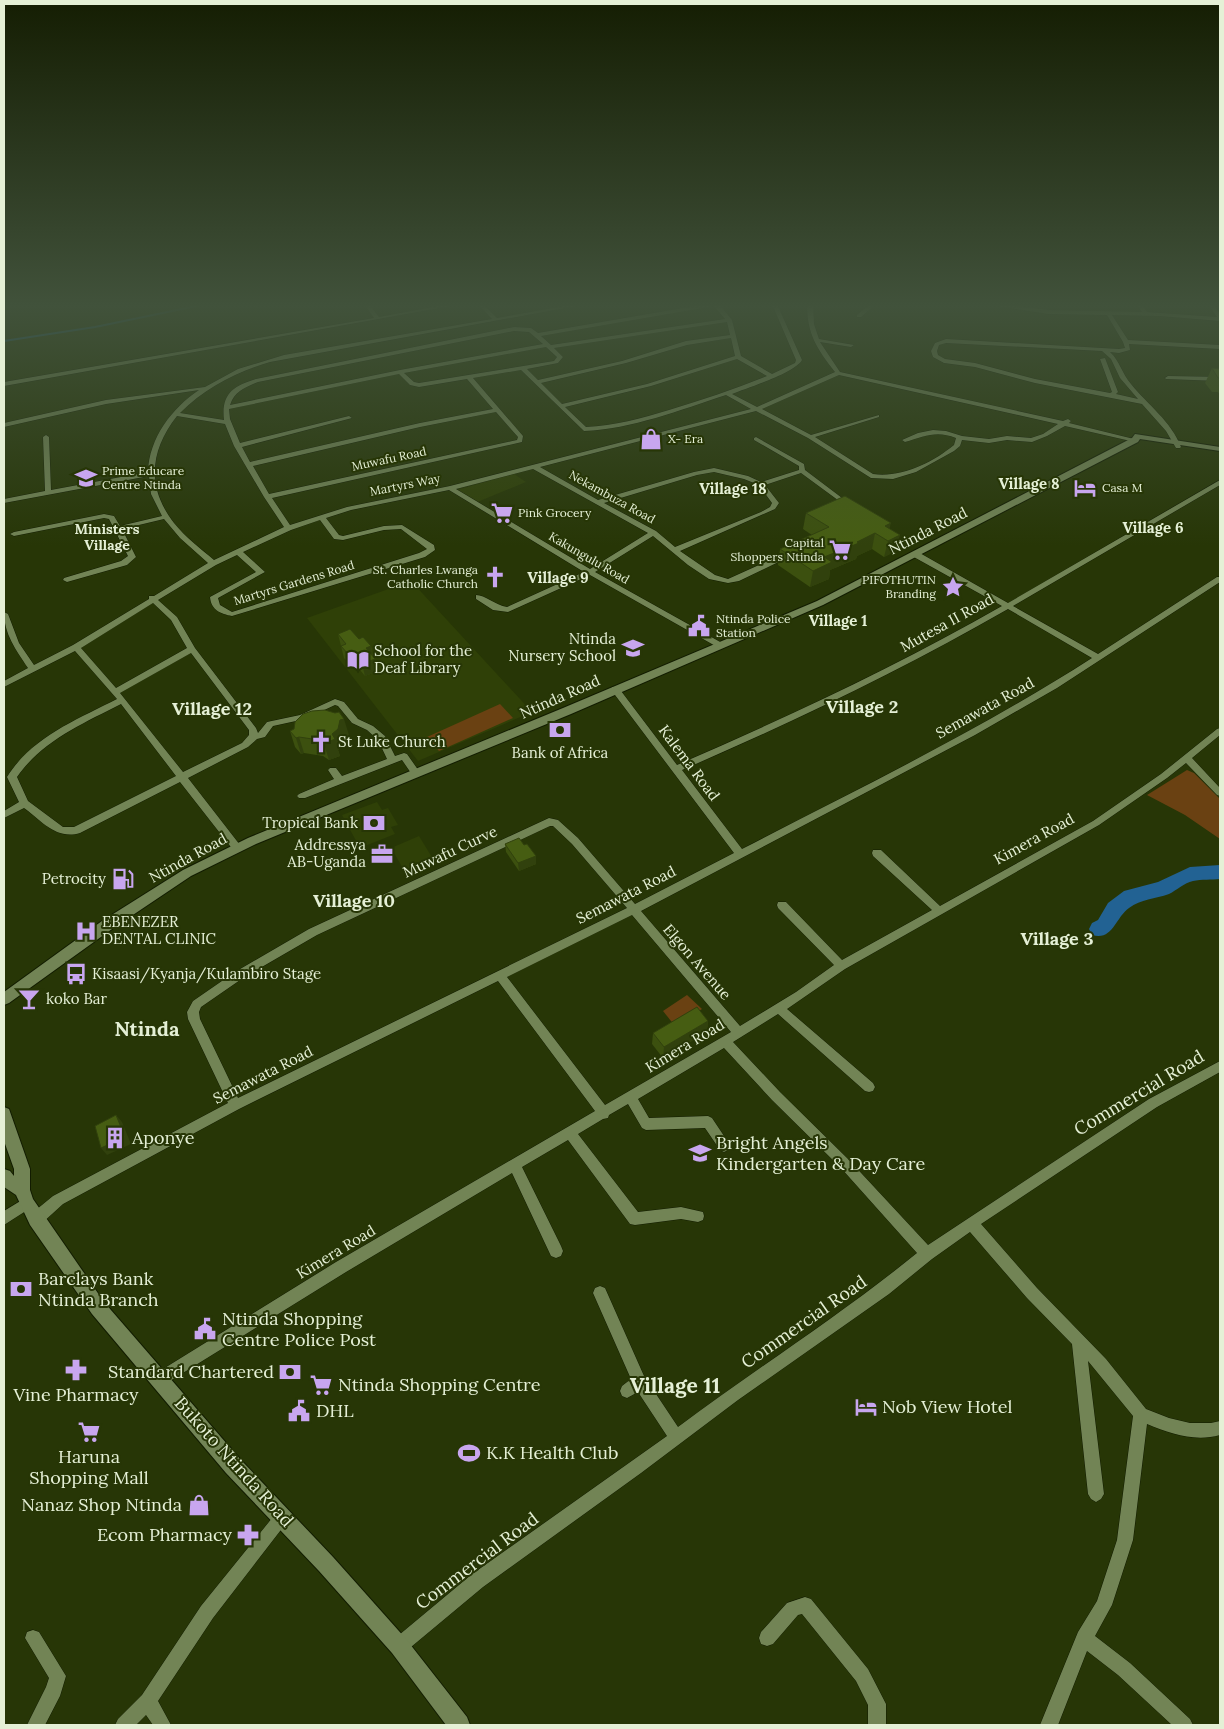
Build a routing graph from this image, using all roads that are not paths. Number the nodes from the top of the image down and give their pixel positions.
1 (210, 385) edge
2 (247, 385) edge
3 (339, 385) edge
4 (476, 385) edge
5 (541, 385) edge
6 (649, 385) edge
7 (748, 385) edge
8 (812, 385) edge
9 (896, 385) edge
10 (1055, 385) edge
11 (1112, 385) edge
12 (1129, 385) edge
13 (204, 388) junction
14 (726, 393) junction
15 (1111, 395) junction
16 (1146, 403) junction
17 (561, 406) junction
18 (226, 408) junction
19 (757, 409) junction
20 (498, 410) junction
21 (175, 414) junction
22 (877, 416) dead end
23 (349, 418) dead end
24 (227, 422) junction
25 (1067, 423) junction
26 (4, 425) edge
27 (46, 437) dead end
28 (810, 437) junction
29 (961, 438) junction
30 (1137, 438) junction
31 (756, 439) dead end
32 (905, 440) dead end
33 (1177, 445) junction
34 (237, 446) junction
35 (1220, 449) edge
36 (1220, 454) edge
37 (248, 464) junction
38 (535, 467) junction
39 (802, 472) junction
40 (150, 474) junction
41 (1220, 482) edge
42 (761, 484) junction
43 (450, 488) junction
44 (48, 493) junction
45 (267, 497) junction
46 (4, 501) edge
47 (598, 502) junction
48 (848, 505) edge
49 (322, 516) junction
50 (166, 517) junction
51 (119, 528) junction
52 (288, 528) junction
53 (653, 533) junction
54 (14, 534) dead end
55 (674, 550) junction
56 (802, 550) edge
57 (237, 551) junction
58 (914, 554) junction
59 (213, 563) junction
60 (590, 572) junction
61 (1220, 579) edge
62 (67, 580) dead end
63 (479, 597) dead end
64 (152, 598) junction
65 (1008, 606) junction
66 (4, 614) edge
67 (719, 646) junction
68 (76, 647) junction
69 (192, 649) junction
70 (1098, 658) junction
71 (33, 669) junction
72 (4, 684) edge
73 (615, 689) junction
74 (115, 692) junction
75 (122, 700) junction
76 (1220, 731) edge
77 (254, 736) junction
78 (1187, 759) junction
79 (392, 760) junction
80 (676, 769) junction
81 (332, 770) dead end
82 (416, 774) junction
83 (182, 776) junction
84 (340, 781) junction
85 (1220, 794) edge
86 (302, 796) dead end
87 (24, 803) junction
88 (4, 815) edge
89 (237, 848) junction
90 (740, 854) junction
91 (877, 854) dead end
92 (782, 905) dead end
93 (633, 910) junction
94 (938, 910) junction
95 (841, 966) junction
96 (500, 975) junction
97 (24, 983) junction
98 (4, 984) edge
99 (4, 999) edge
100 (780, 1008) junction
101 (739, 1033) junction
102 (725, 1042) junction
103 (1220, 1066) edge
104 (869, 1086) dead end
105 (631, 1098) junction
106 (235, 1105) junction
107 (4, 1114) edge
108 (604, 1114) junction
109 (570, 1133) junction
110 (724, 1146) dead end
111 (514, 1164) junction
112 (4, 1176) edge
113 (28, 1204) junction
114 (698, 1216) dead end
115 (4, 1219) edge
116 (971, 1223) junction
117 (556, 1251) dead end
118 (928, 1254) junction
119 (600, 1293) dead end
120 (1080, 1342) junction
121 (160, 1379) junction
122 (640, 1381) junction
123 (627, 1391) dead end
124 (1141, 1414) junction
125 (1220, 1428) edge
126 (676, 1437) junction
127 (1096, 1494) dead end
128 (282, 1517) junction
129 (33, 1638) dead end
130 (767, 1638) dead end
131 (1084, 1638) junction
132 (399, 1646) junction
133 (148, 1701) junction
134 (36, 1725) edge
135 (124, 1725) edge
136 (162, 1725) edge
137 (458, 1725) edge
138 (877, 1725) edge
139 (1048, 1725) edge
140 (1184, 1725) edge

1 - 13 street
2 - 18 street
3 - 18 street
4 - 20 street
5 - 17 street
6 - 17 street
7 - 14 street
8 - 19 street, Martyrs Way
9 - 25 street
10 - 15 street
11 - 15 street
12 - 16 street
13 - 21 street
13 - 26 street
14 - 17 street
14 - 19 street
15 - 16 street
16 - 33 street
18 - 24 street
19 - 28 street
19 - 38 street, Martyrs Way
20 - 37 street
20 - 45 street, Muwafu Road
21 - 24 street
21 - 40 street
22 - 28 street
23 - 34 street
24 - 34 street
25 - 29 street
25 - 30 street
27 - 44 street
28 - 29 street
29 - 32 street
30 - 33 main road
30 - 58 main road, Ntinda Road
31 - 39 street
33 - 35 main road
33 - 36 main road
34 - 37 street
37 - 45 street
38 - 43 street, Martyrs Way
38 - 47 street, Nekambuza Road
39 - 42 street
39 - 48 street
40 - 44 street
40 - 50 street
41 - 65 street, Mutesa II Road
42 - 47 street
42 - 55 street
43 - 49 street, Martyrs Way
43 - 60 street, Kakungulu Road
44 - 46 street
45 - 52 street
47 - 53 street, Nekambuza Road
49 - 52 street, Martyrs Way
49 - 57 street, Martyrs Gardens Road
50 - 51 street
50 - 59 street
51 - 54 street
51 - 62 street
52 - 57 street, Martyrs Way
53 - 55 street, Nekambuza Road
53 - 60 street
55 - 56 street, Nekambuza Road
57 - 59 street, Martyrs Way
58 - 65 street
58 - 67 main road, Ntinda Road
59 - 64 street, Martyrs Way
60 - 63 street
60 - 67 street, Kakungulu Road
61 - 70 street, Semawata Road
64 - 68 street, Martyrs Way
64 - 69 street
65 - 70 street
65 - 80 street, Mutesa II Road
66 - 71 street
67 - 73 main road, Ntinda Road
68 - 71 street, Martyrs Way
68 - 74 street
69 - 74 street
69 - 77 street
70 - 90 street, Semawata Road
71 - 72 street, Martyrs Way
73 - 80 street, Kalema Road
73 - 82 main road, Ntinda Road
74 - 75 street
75 - 83 street
75 - 87 street
76 - 78 street, Kimera Road
77 - 79 street
77 - 83 street
78 - 85 street
78 - 94 street, Kimera Road
79 - 82 street
79 - 84 street
80 - 90 street, Kalema Road
81 - 84 street
82 - 89 main road, Ntinda Road
83 - 87 street
83 - 89 street
84 - 86 street
87 - 88 street
89 - 97 main road, Ntinda Road
90 - 93 street, Semawata Road
91 - 94 street
92 - 95 street
93 - 96 street, Semawata Road
93 - 101 street, Elgon Avenue
93 - 106 street, Muwafu Curve
94 - 95 street, Kimera Road
95 - 100 street, Kimera Road
96 - 106 street, Semawata Road
96 - 108 street
97 - 98 main road
97 - 99 main road, Ntinda Road
100 - 101 street, Kimera Road
100 - 104 street
101 - 102 street, Kimera Road
102 - 105 street, Kimera Road
102 - 118 street
103 - 116 street, Commercial Road
105 - 108 street, Kimera Road
105 - 110 street
106 - 113 street, Semawata Road
107 - 113 main road
108 - 109 street, Kimera Road
109 - 111 street, Kimera Road
109 - 114 street
111 - 117 street
111 - 121 street, Kimera Road
112 - 113 main road, Bukoto Ntinda Road
113 - 115 street, Semawata Road
113 - 121 main road, Bukoto Ntinda Road
116 - 118 street, Commercial Road
116 - 120 street
118 - 126 street, Commercial Road
119 - 122 street
120 - 124 street
120 - 127 street
121 - 128 main road, Bukoto Ntinda Road
122 - 123 street
122 - 126 street
124 - 125 street
124 - 131 street
126 - 132 street, Commercial Road
128 - 132 main road, Bukoto Ntinda Road
128 - 133 street
129 - 134 street
130 - 138 street
131 - 139 street
131 - 140 street
132 - 137 main road, Bukoto Ntinda Road
133 - 135 street
133 - 136 street

